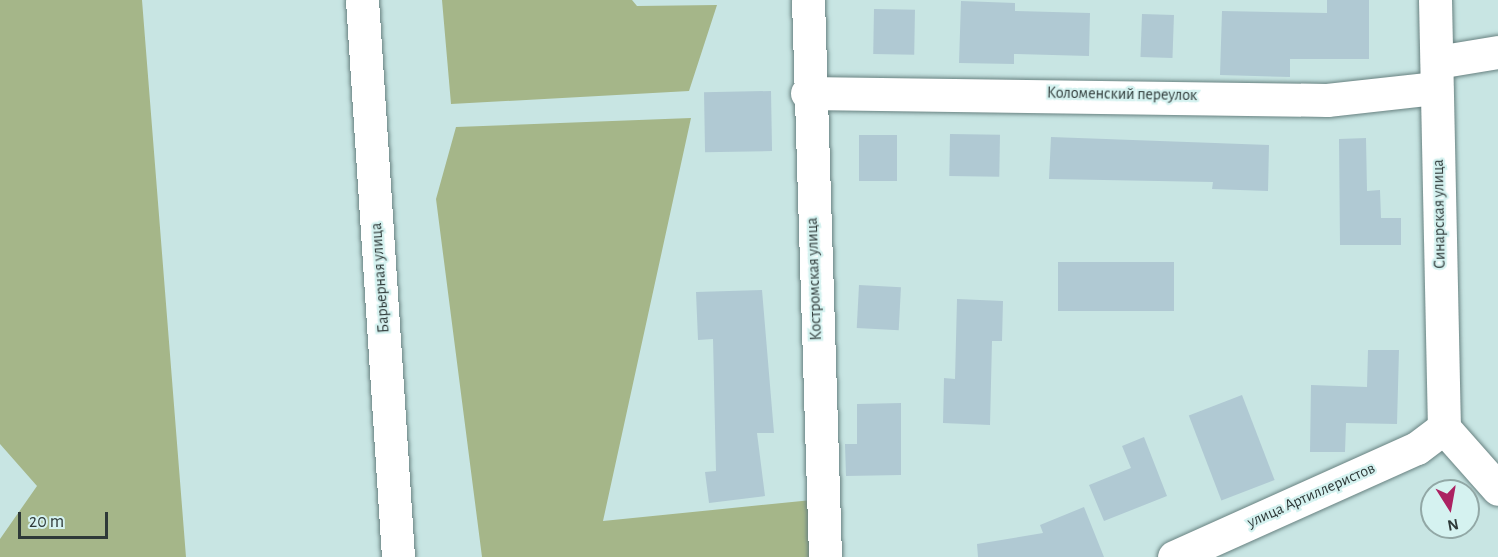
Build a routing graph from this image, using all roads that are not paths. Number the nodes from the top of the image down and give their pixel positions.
1 (362, 0) edge
2 (808, 0) edge
3 (1435, 0) edge
4 (1498, 52) edge
5 (1436, 75) junction
6 (807, 93) junction
7 (1444, 428) junction
8 (1498, 489) edge
9 (398, 557) edge
10 (825, 557) edge
11 (1174, 557) edge

1 - 9 street, Барьерная улица
2 - 6 street, Костромская улица
3 - 5 street, Синарская улица
4 - 5 street, Коломенский переулок
5 - 6 street, Коломенский переулок
5 - 7 street, Синарская улица
6 - 10 street, Костромская улица
7 - 8 street
7 - 11 street, улица Артиллеристов

